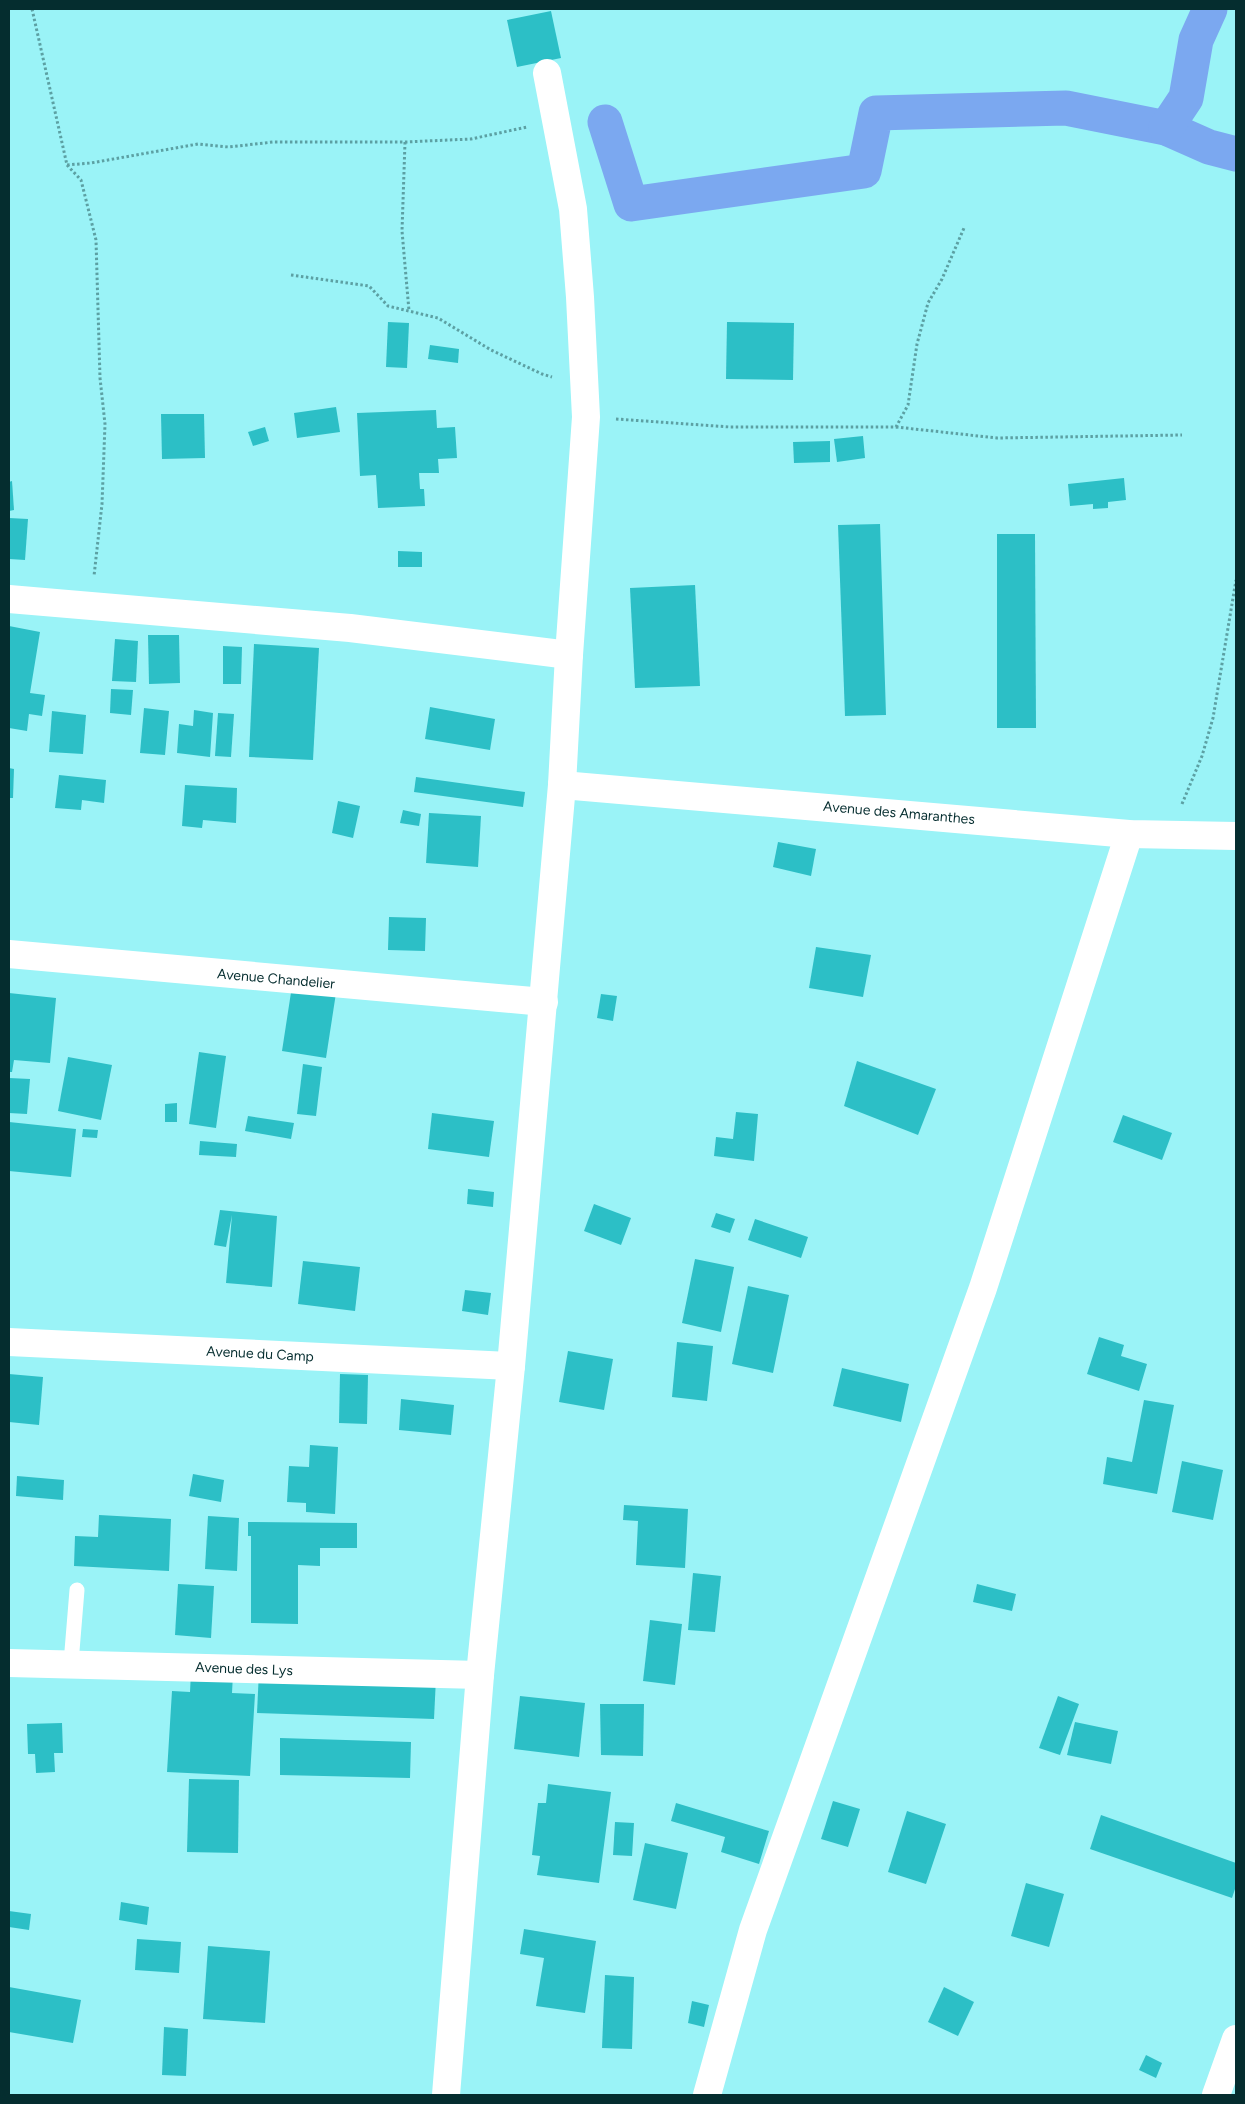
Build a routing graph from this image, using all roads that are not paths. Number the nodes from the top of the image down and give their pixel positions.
1 (546, 73) dead end
2 (9, 599) edge
3 (569, 655) junction
4 (562, 785) junction
5 (1129, 834) junction
6 (1236, 836) edge
7 (9, 954) edge
8 (544, 1002) junction
9 (9, 1342) edge
10 (511, 1366) junction
11 (77, 1590) dead end
12 (9, 1663) edge
13 (71, 1663) junction
14 (480, 1674) junction
15 (1236, 2039) edge
16 (446, 2095) edge
17 (707, 2095) edge
18 (1216, 2095) edge

1 - 3 street
2 - 3 street
3 - 4 street
4 - 5 street, Avenue des Amaranthes
4 - 8 street
5 - 6 street, Avenue des Amaranthes
5 - 17 street
7 - 8 street, Avenue Chandelier
8 - 10 street
9 - 10 street, Avenue du Camp
10 - 14 street
11 - 13 lane
12 - 13 street, Avenue des Lys
13 - 14 street, Avenue des Lys
14 - 16 street
15 - 18 street

